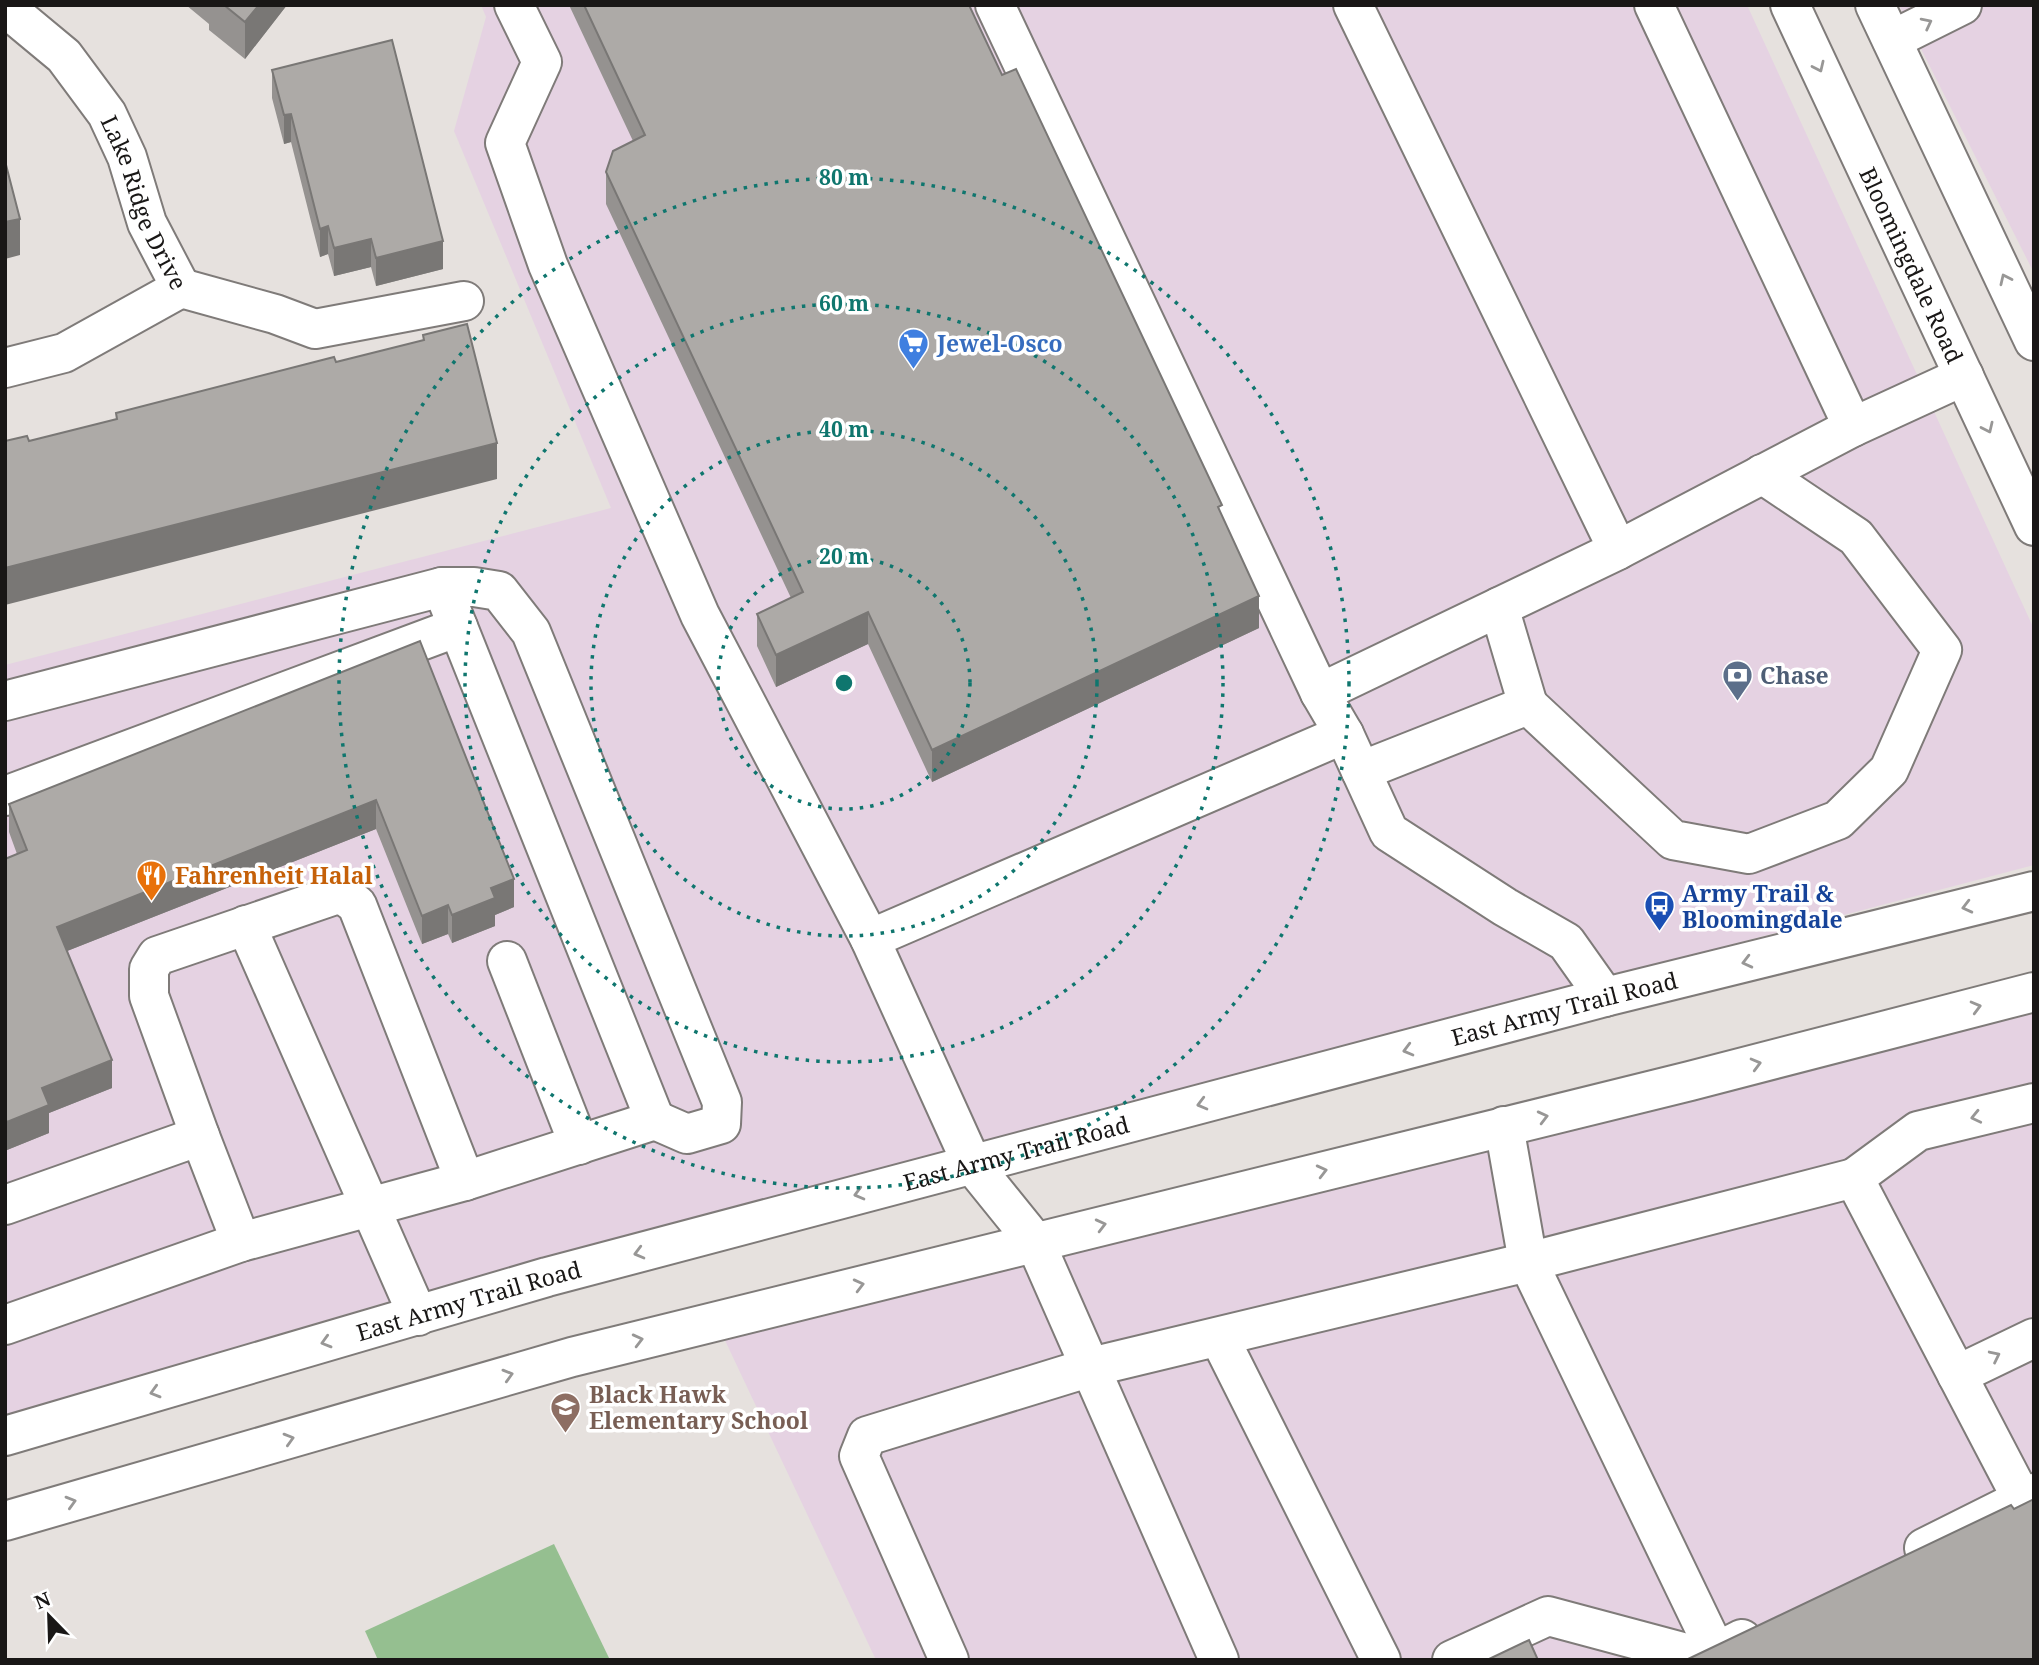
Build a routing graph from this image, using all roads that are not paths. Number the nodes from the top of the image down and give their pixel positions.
1 (514, 5) edge
2 (995, 5) edge
3 (1353, 5) edge
4 (1654, 5) edge
5 (1790, 5) edge
6 (1875, 5) edge
7 (1962, 5) edge
8 (5, 8) edge
9 (1892, 40) junction
10 (181, 288) junction
11 (464, 301) dead end
12 (2034, 341) edge
13 (5, 368) edge
14 (1964, 376) junction
15 (1853, 428) junction
16 (1762, 474) junction
17 (2034, 526) edge
18 (1618, 550) junction
19 (442, 587) junction
20 (1499, 607) junction
21 (458, 628) junction
22 (1320, 693) junction
23 (5, 701) edge
24 (1528, 705) junction
25 (1344, 734) junction
26 (1361, 771) junction
27 (5, 796) edge
28 (2034, 891) edge
29 (246, 925) junction
30 (870, 939) junction
31 (507, 961) dead end
32 (2034, 992) edge
33 (1605, 998) junction
34 (2034, 1103) edge
35 (654, 1120) junction
36 (1504, 1126) junction
37 (200, 1136) junction
38 (579, 1145) junction
39 (972, 1164) junction
40 (1854, 1178) junction
41 (465, 1181) junction
42 (5, 1205) edge
43 (369, 1207) junction
44 (241, 1242) junction
45 (1035, 1242) junction
46 (1528, 1262) junction
47 (418, 1315) junction
48 (5, 1325) edge
49 (1219, 1337) junction
50 (2034, 1338) edge
51 (1091, 1367) junction
52 (1957, 1375) junction
53 (5, 1436) edge
54 (2028, 1496) edge
55 (5, 1521) edge
56 (1897, 1561) edge
57 (1774, 1623) edge
58 (1716, 1652) junction
59 (949, 1660) edge
60 (1220, 1660) edge
61 (1381, 1660) edge
62 (1452, 1660) edge

1 - 30 main road
2 - 22 main road
3 - 18 main road
4 - 15 main road
5 -> 14 main road, Bloomingdale Road
6 - 9 main road
9 -> 7 main road
8 - 10 main road, Lake Ridge Drive
12 -> 9 main road
10 - 11 main road
10 - 13 main road, Lake Ridge Drive
14 - 15 main road
14 -> 17 main road, Bloomingdale Road
15 - 16 main road
16 - 18 main road
16 - 24 main road
18 - 20 main road
19 - 21 main road
19 - 23 main road
19 - 35 main road
20 - 22 main road
20 - 24 main road
21 - 27 main road
21 - 35 main road
22 - 25 main road
24 - 26 main road
25 - 26 main road
25 - 30 main road
26 - 33 main road
28 -> 33 main road, East Army Trail Road
29 - 37 main road
29 - 41 main road
29 - 43 main road
30 - 39 main road
31 - 38 main road
36 -> 32 main road
33 -> 39 main road, East Army Trail Road
34 -> 40 main road
35 - 38 main road
45 -> 36 main road
36 - 46 main road
37 - 42 main road
37 - 44 main road
38 - 41 main road
39 - 45 main road
39 -> 47 main road, East Army Trail Road
40 - 46 main road
40 - 52 main road
41 - 43 main road
43 - 44 main road
43 - 47 main road
44 - 48 main road
45 - 51 main road
55 -> 45 main road
46 - 49 main road
46 - 58 main road
47 -> 53 main road, East Army Trail Road
49 - 51 main road
49 - 61 main road
52 -> 50 main road
51 - 59 main road
51 - 60 main road
52 - 54 main road
54 - 56 main road
57 - 58 main road
58 - 62 main road

